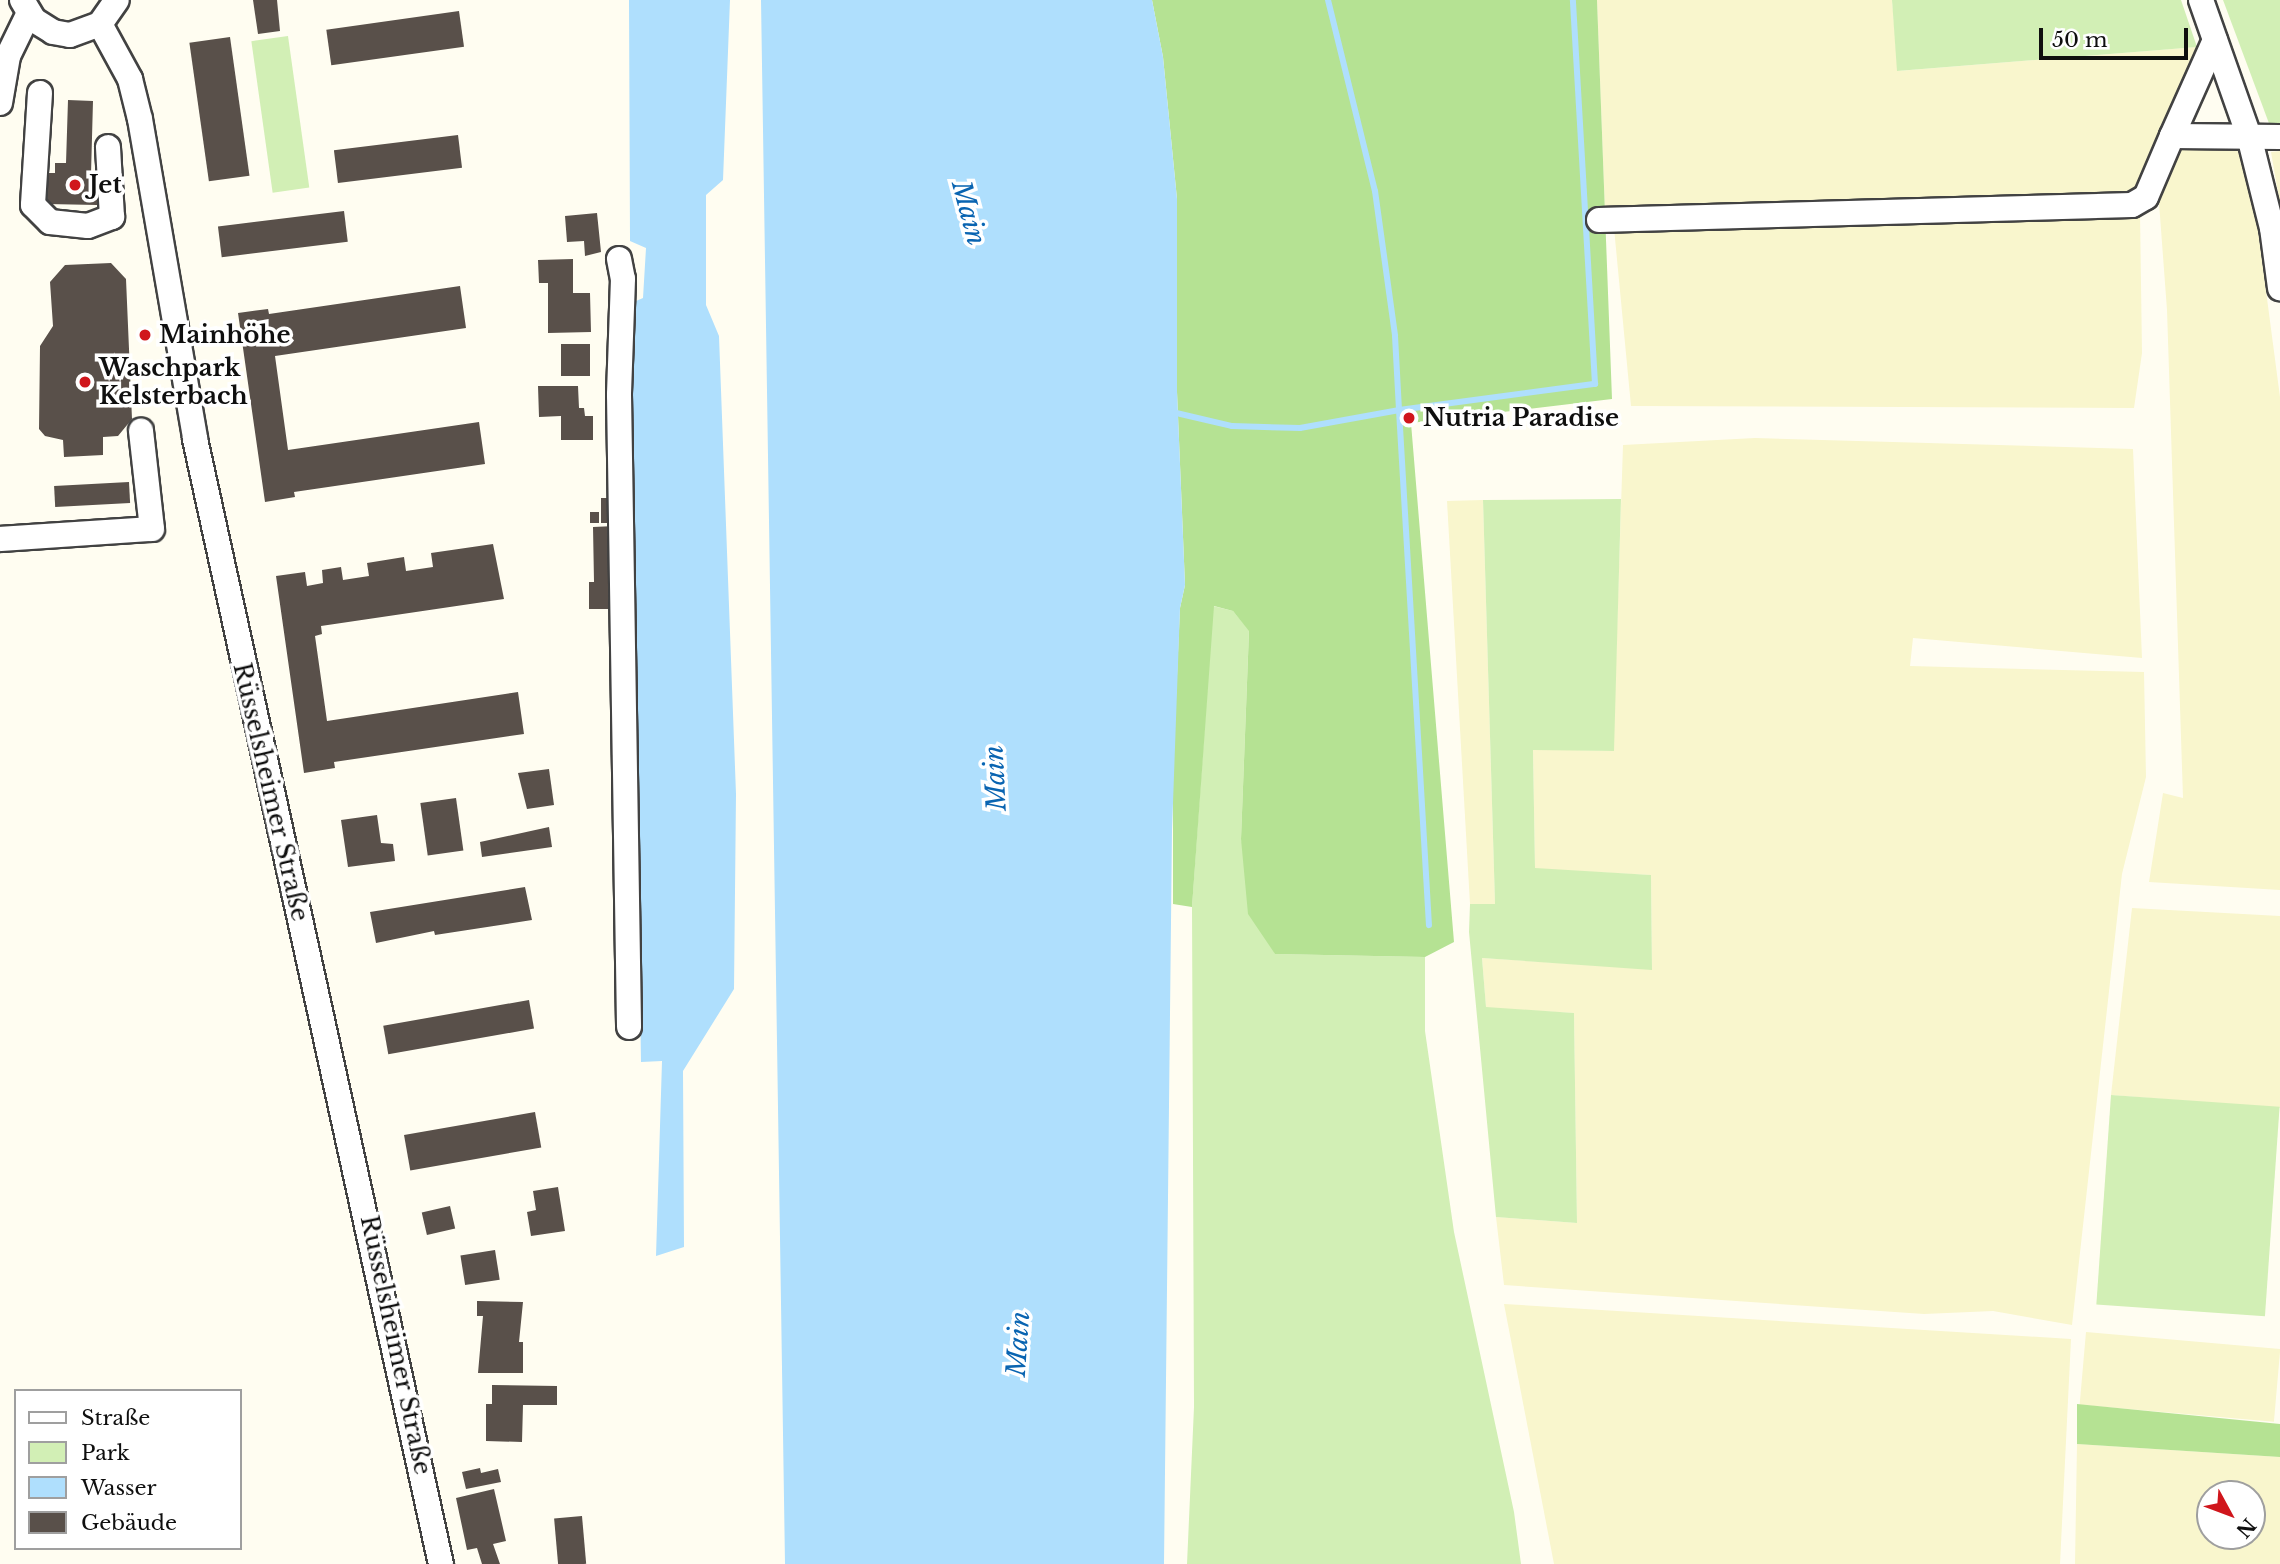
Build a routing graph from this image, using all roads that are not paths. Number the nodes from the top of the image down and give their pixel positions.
1 (117, 0) edge
2 (2201, 0) edge
3 (25, 7) edge
4 (100, 24) junction
5 (2216, 40) junction
6 (40, 93) dead end
7 (0, 103) edge
8 (2172, 136) junction
9 (2249, 136) junction
10 (2280, 137) edge
11 (108, 147) dead end
12 (1599, 220) dead end
13 (2280, 288) edge
14 (602, 398) dead end
15 (141, 431) dead end
16 (0, 538) edge
17 (629, 1027) dead end
18 (441, 1564) edge

1 - 4 street
2 - 5 street
3 - 4 street
3 - 7 street
4 - 18 street, Rüsselsheimer Straße
5 - 8 street
5 - 9 street
6 - 11 street
8 - 9 street
8 - 12 street
9 - 10 street
9 - 13 street
14 - 17 street
15 - 16 street

